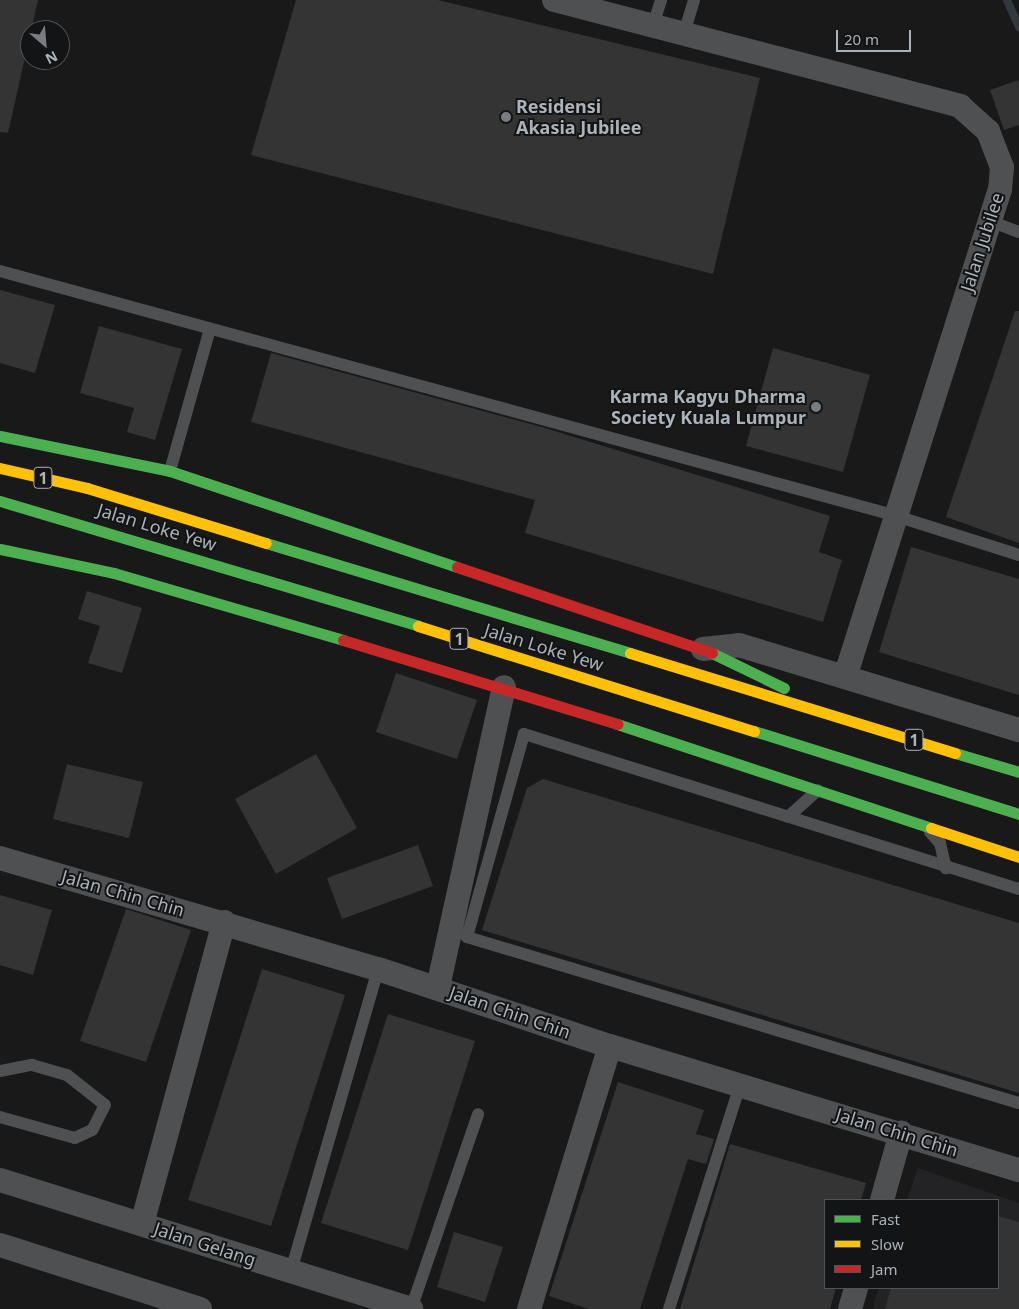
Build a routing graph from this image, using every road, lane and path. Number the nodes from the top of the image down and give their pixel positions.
1 (554, 0) edge
2 (661, 0) edge
3 (694, 0) edge
4 (653, 25) junction
5 (684, 33) junction
6 (990, 220) junction
7 (1019, 232) edge
8 (0, 271) edge
9 (210, 329) junction
10 (0, 436) edge
11 (0, 468) edge
12 (170, 471) junction
13 (0, 501) edge
14 (893, 515) junction
15 (0, 549) edge
16 (1019, 555) edge
17 (703, 649) junction
18 (846, 674) junction
19 (504, 687) junction
20 (809, 707) junction
21 (1019, 730) edge
22 (651, 733) junction
23 (746, 752) dead end
24 (785, 756) dead end
25 (842, 758) junction
26 (1019, 772) edge
27 (818, 790) junction
28 (1019, 814) edge
29 (788, 817) junction
30 (928, 830) junction
31 (1019, 857) edge
32 (0, 858) edge
33 (946, 868) junction
34 (1019, 889) edge
35 (224, 922) junction
36 (378, 969) junction
37 (438, 987) junction
38 (610, 1046) junction
39 (0, 1071) edge
40 (740, 1086) junction
41 (1019, 1103) edge
42 (478, 1114) dead end
43 (0, 1117) edge
44 (901, 1133) junction
45 (1019, 1170) edge
46 (0, 1180) edge
47 (882, 1199) edge
48 (142, 1224) junction
49 (0, 1246) edge
50 (291, 1271) junction
51 (856, 1289) edge
52 (200, 1309) edge
53 (411, 1309) edge
54 (529, 1309) edge
55 (669, 1309) edge
56 (850, 1309) edge

1 - 4 street, Jalan Jubilee
2 - 4 lane
3 - 5 lane
4 - 5 street, Jalan Jubilee
5 - 6 street, Jalan Jubilee
6 - 7 lane
6 - 14 street, Jalan Jubilee
8 - 9 lane
9 - 12 lane
9 - 14 lane
10 - 12 highway
11 - 20 highway, Jalan Loke Yew / 1
12 - 17 highway
13 - 25 highway, Jalan Loke Yew / 1
14 - 16 lane
14 - 18 street, Jalan Jubilee
15 - 19 highway
17 - 18 street
17 - 20 highway
18 - 21 street
19 - 22 highway
19 - 37 street
20 - 26 highway, Jalan Loke Yew / 1
22 - 23 highway
22 - 27 highway
24 - 25 highway
25 - 28 highway, Jalan Loke Yew / 1
27 - 29 lane
27 - 30 highway
29 - 33 lane
29 - 41 lane
30 - 31 highway
30 - 33 lane
32 - 35 street, Jalan Chin Chin
33 - 34 lane
35 - 36 street, Jalan Chin Chin
35 - 48 street
36 - 37 street, Jalan Chin Chin
36 - 50 lane
37 - 38 street, Jalan Chin Chin
38 - 40 street, Jalan Chin Chin
38 - 54 street
39 - 43 lane
40 - 44 street, Jalan Chin Chin
40 - 55 lane
42 - 53 lane
44 - 45 street, Jalan Chin Chin
44 - 47 street
46 - 48 street, Jalan Gelang
48 - 50 street, Jalan Gelang
49 - 52 street
50 - 53 street, Jalan Gelang
51 - 56 street

